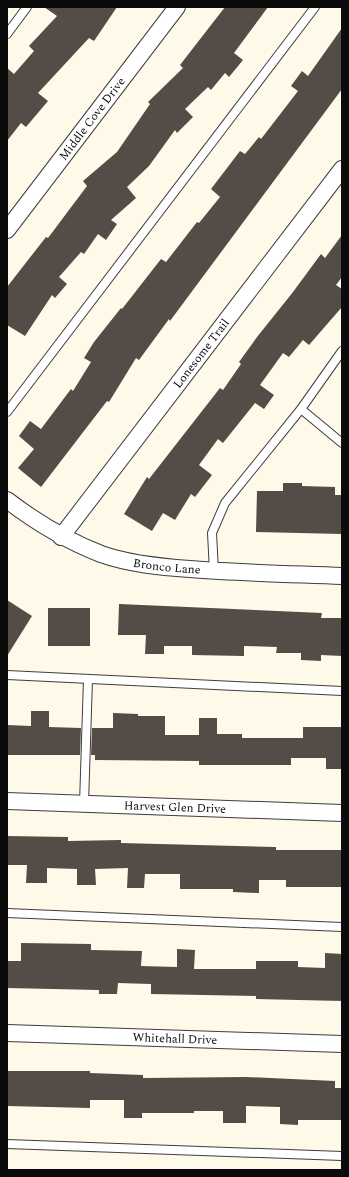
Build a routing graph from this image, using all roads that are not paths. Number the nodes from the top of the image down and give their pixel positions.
1 (27, 7) edge
2 (177, 7) edge
3 (315, 7) edge
4 (7, 34) edge
5 (342, 169) edge
6 (7, 230) edge
7 (342, 351) edge
8 (302, 409) junction
9 (7, 412) edge
10 (342, 443) edge
11 (7, 500) edge
12 (61, 537) junction
13 (214, 571) junction
14 (342, 576) edge
15 (7, 675) edge
16 (88, 679) junction
17 (342, 691) edge
18 (7, 801) edge
19 (84, 804) junction
20 (342, 813) edge
21 (7, 914) edge
22 (342, 927) edge
23 (7, 1033) edge
24 (342, 1044) edge
25 (7, 1144) edge
26 (342, 1156) edge

1 - 4 lane
2 - 6 street, Middle Cove Drive
3 - 9 lane
5 - 12 street, Lonesome Trail
7 - 8 lane
8 - 10 lane
8 - 13 lane
11 - 12 street, Bronco Lane
12 - 13 street, Bronco Lane
13 - 14 street, Bronco Lane
15 - 16 lane
16 - 17 lane
16 - 19 lane
18 - 19 street, Harvest Glen Drive
19 - 20 street, Harvest Glen Drive
21 - 22 lane
23 - 24 street, Whitehall Drive
25 - 26 lane

